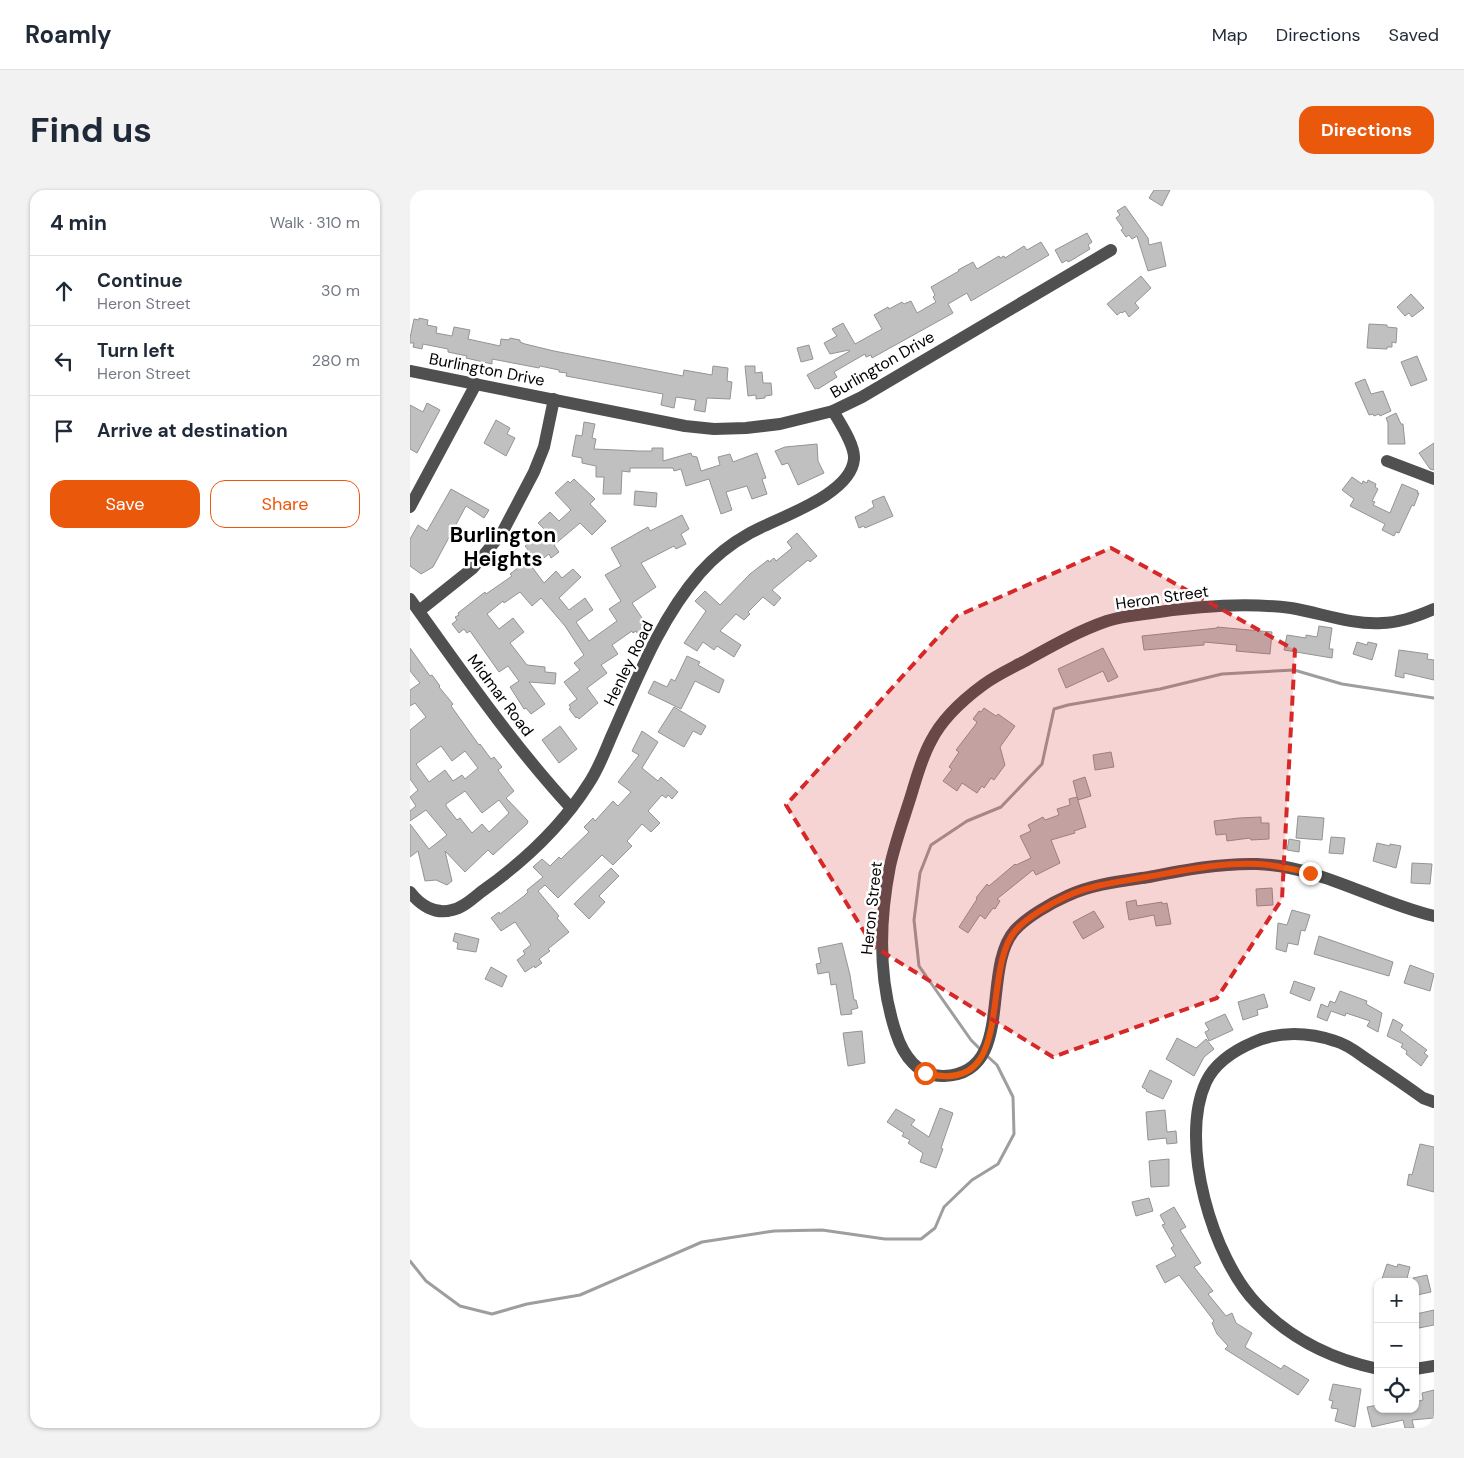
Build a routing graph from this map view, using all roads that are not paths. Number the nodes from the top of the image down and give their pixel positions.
1 (1111, 250) dead end
2 (410, 371) edge
3 (476, 384) junction
4 (554, 399) junction
5 (833, 411) junction
6 (1387, 461) dead end
7 (1434, 479) edge
8 (410, 507) edge
9 (410, 599) edge
10 (1434, 609) edge
11 (419, 611) junction
12 (571, 808) junction
13 (410, 892) edge
14 (1434, 916) edge
15 (1434, 1102) edge
16 (1434, 1366) edge
17 (1374, 1368) edge
18 (1419, 1368) edge

1 - 5 street, Burlington Drive
2 - 3 street, Burlington Drive
3 - 4 street, Burlington Drive
3 - 8 street
4 - 5 street, Burlington Drive
4 - 11 street
5 - 12 street, Henley Road
6 - 7 street
9 - 11 street, Midmar Road
10 - 14 street, Heron Street
11 - 12 street, Midmar Road
12 - 13 street, Henley Road
15 - 17 street
16 - 18 street

